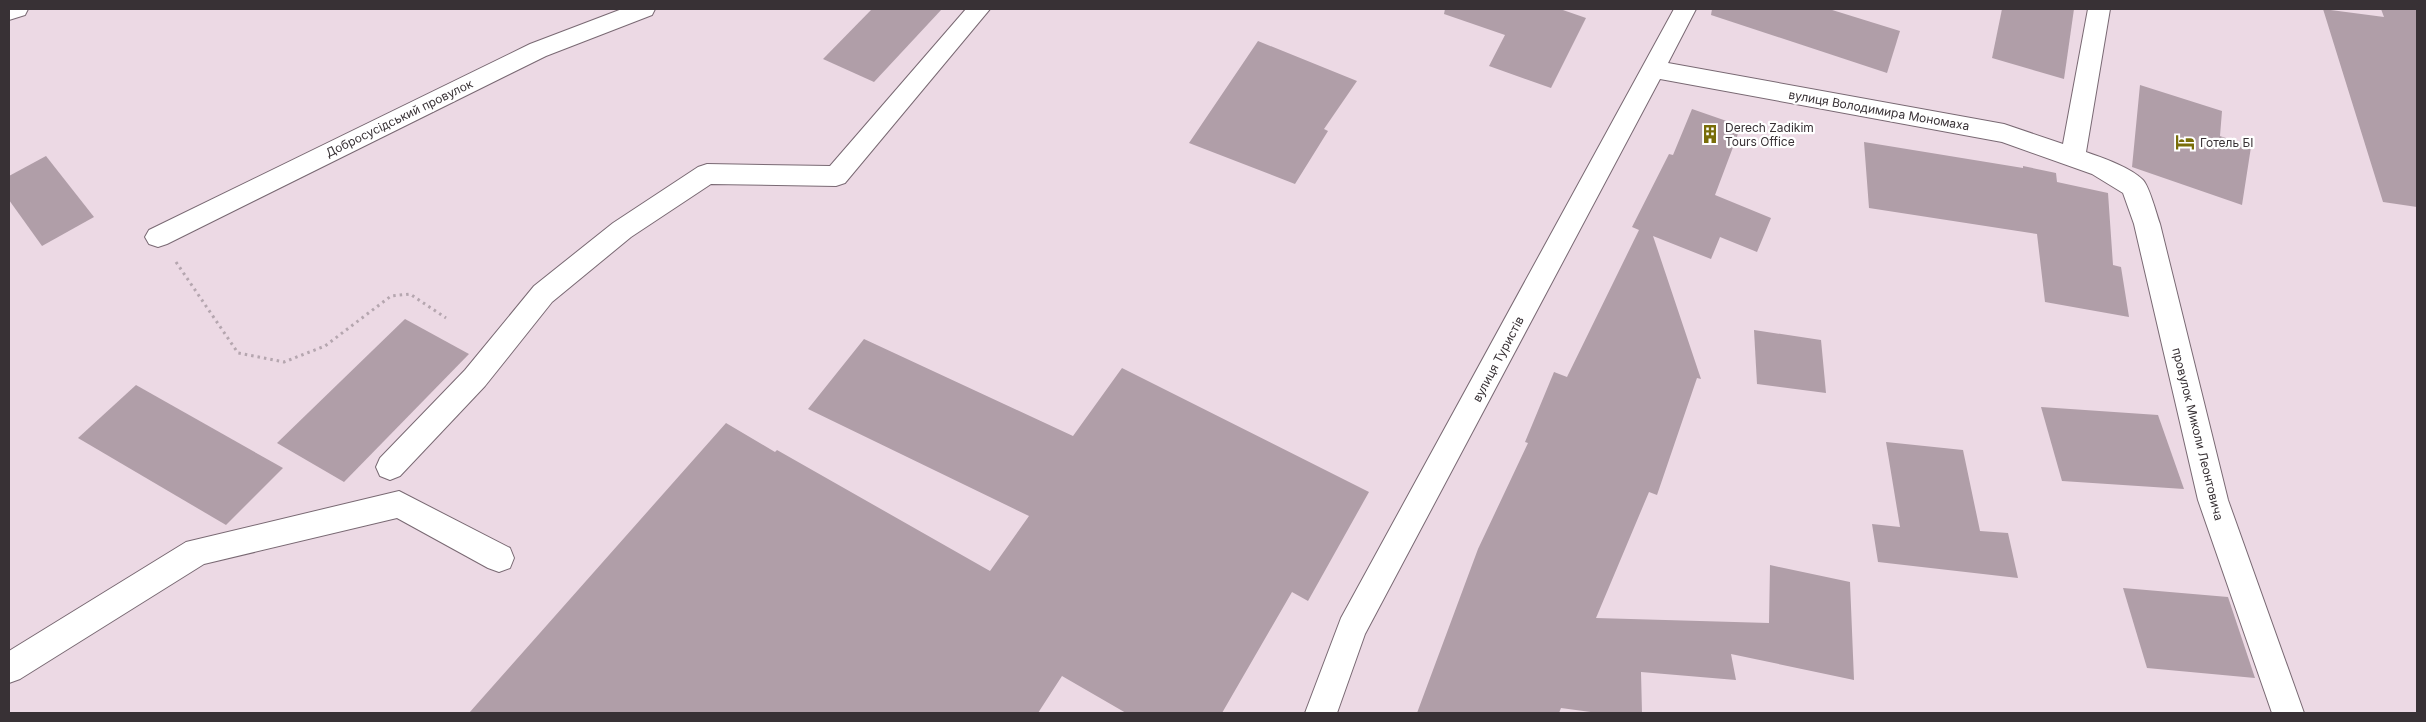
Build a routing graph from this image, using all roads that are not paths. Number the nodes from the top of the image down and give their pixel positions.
1 (17, 9) edge
2 (644, 9) edge
3 (979, 9) edge
4 (1685, 9) edge
5 (2099, 9) edge
6 (9, 12) edge
7 (1654, 69) junction
8 (2072, 157) junction
9 (2101, 167) joint
10 (158, 237) road end
11 (390, 467) dead end
12 (499, 558) dead end
13 (9, 668) edge
14 (1321, 713) edge
15 (2288, 713) edge

1 - 6 street
2 - 10 street, Добросусідський провулок
3 - 11 street
4 - 7 street, вулиця Туристів
5 - 8 street
7 - 8 street, вулиця Володимира Мономаха
7 - 14 street, вулиця Туристів
8 - 9 street, вулиця Володимира Мономаха
9 - 15 street, провулок Миколи Леонтовича
12 - 13 street

